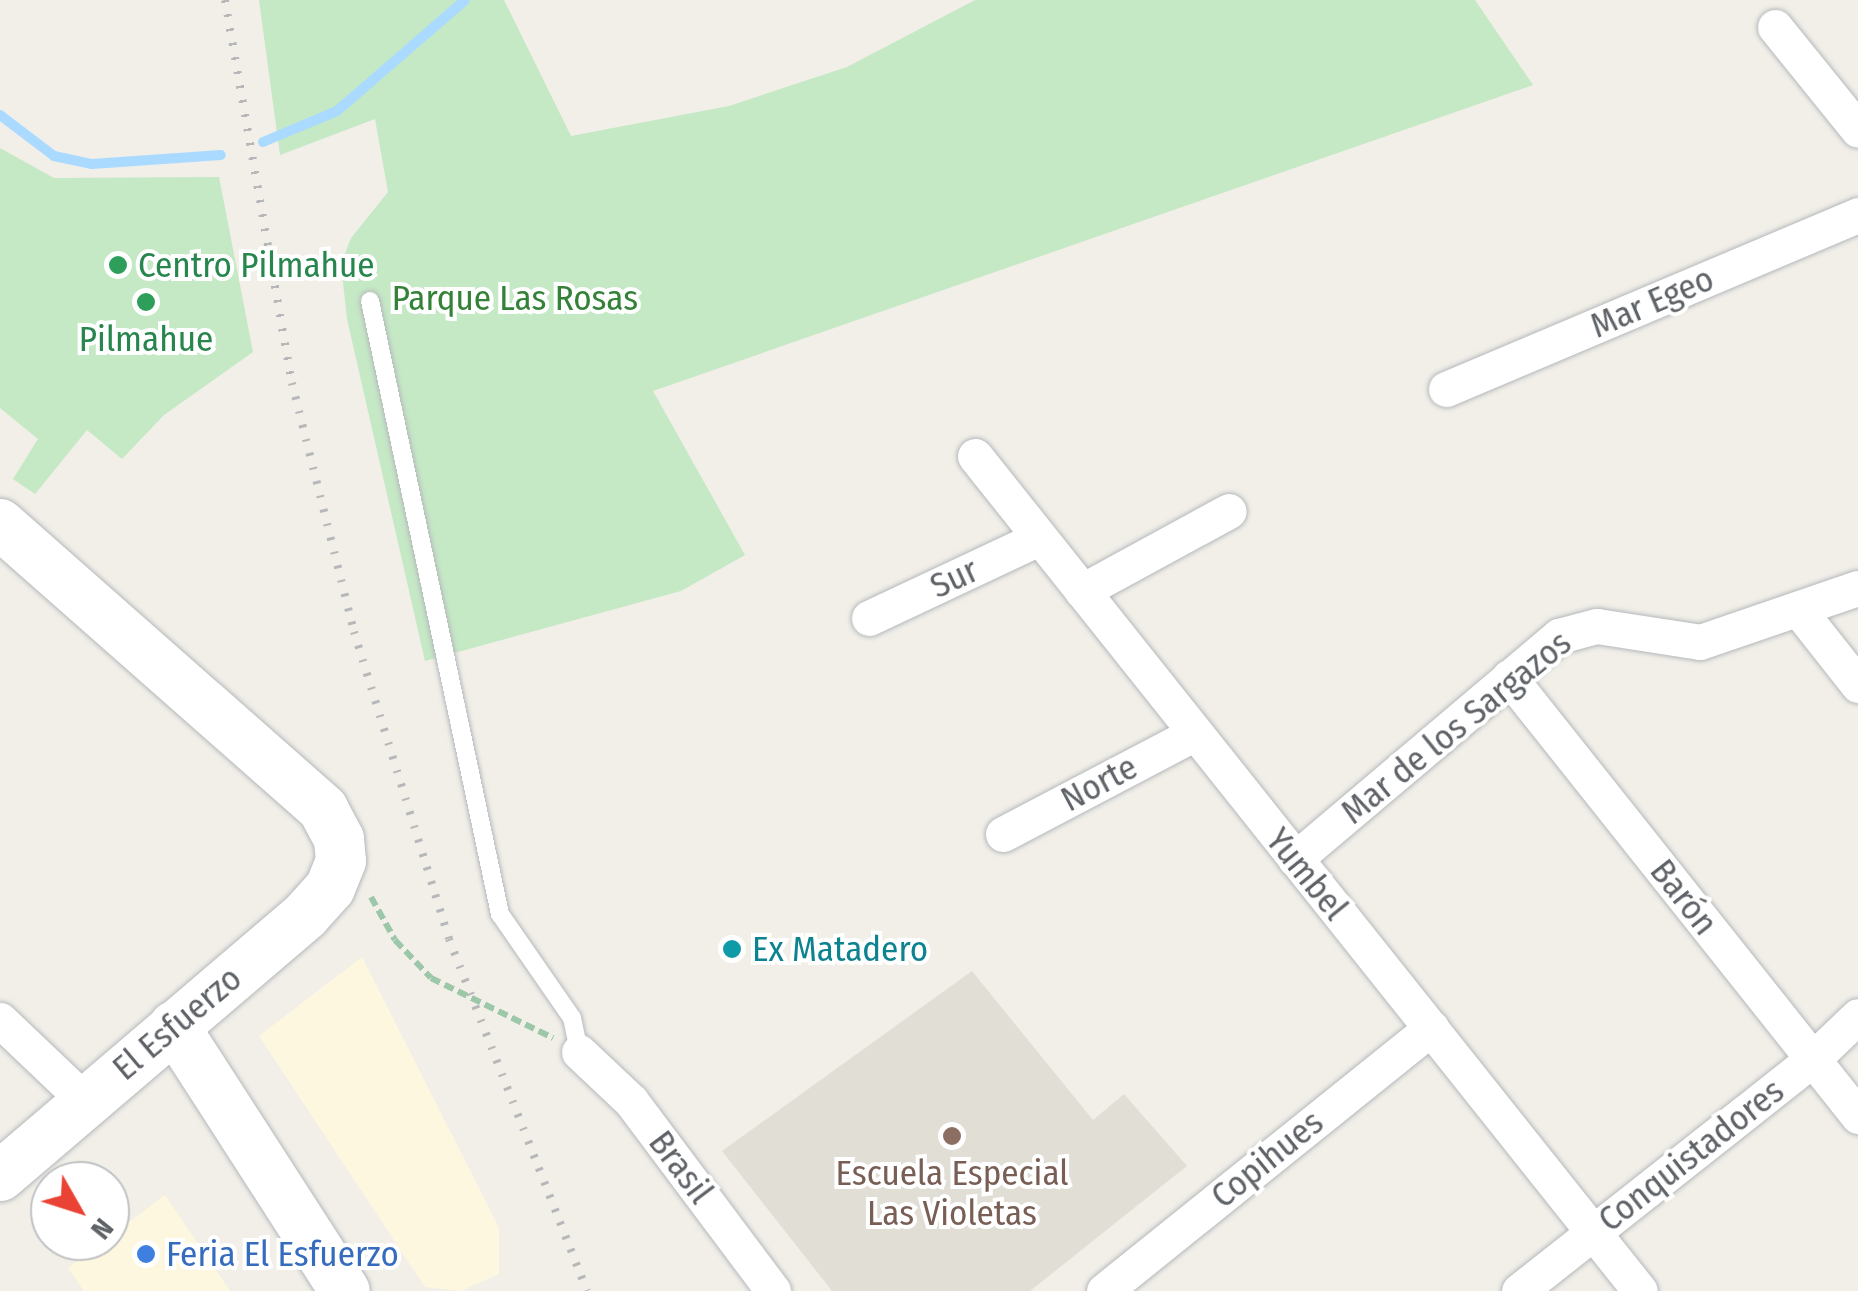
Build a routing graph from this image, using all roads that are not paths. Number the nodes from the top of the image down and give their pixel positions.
1 (1776, 27) dead end
2 (1858, 130) edge
3 (1858, 216) edge
4 (370, 301) dead end
5 (1446, 389) dead end
6 (974, 456) dead end
7 (1229, 510) dead end
8 (1040, 538) junction
9 (6, 539) edge
10 (1858, 588) edge
11 (1082, 591) junction
12 (1798, 609) junction
13 (869, 618) dead end
14 (1509, 677) junction
15 (1858, 684) edge
16 (1195, 732) junction
17 (1003, 834) dead end
18 (1295, 858) junction
19 (1858, 1016) edge
20 (0, 1020) edge
21 (174, 1026) junction
22 (1430, 1028) junction
23 (578, 1052) joint
24 (1812, 1059) junction
25 (84, 1101) junction
26 (1858, 1116) edge
27 (0, 1176) edge
28 (1593, 1232) junction
29 (345, 1291) edge
30 (773, 1291) edge
31 (1104, 1291) edge
32 (1520, 1291) edge
33 (1640, 1291) edge

1 - 2 street
3 - 5 street, Mar Egeo
4 - 23 lane
6 - 8 street, Yumbel
7 - 11 street
8 - 11 street, Yumbel
8 - 13 street, Sur
9 - 21 street, El Esfuerzo
10 - 12 street, Mar de los Sargazos
11 - 16 street, Yumbel
12 - 14 street, Mar de los Sargazos
12 - 15 street
14 - 18 street, Mar de los Sargazos
14 - 24 street, Barón
16 - 17 street, Norte
16 - 18 street, Yumbel
18 - 22 street, Yumbel
19 - 24 street, Conquistadores
20 - 25 street
21 - 25 street, El Esfuerzo
21 - 29 street
22 - 28 street, Yumbel
22 - 31 street, Copihues
23 - 30 street, Brasil
24 - 26 street, Barón
24 - 28 street, Conquistadores
25 - 27 street, El Esfuerzo
28 - 32 street, Conquistadores
28 - 33 street, Yumbel

